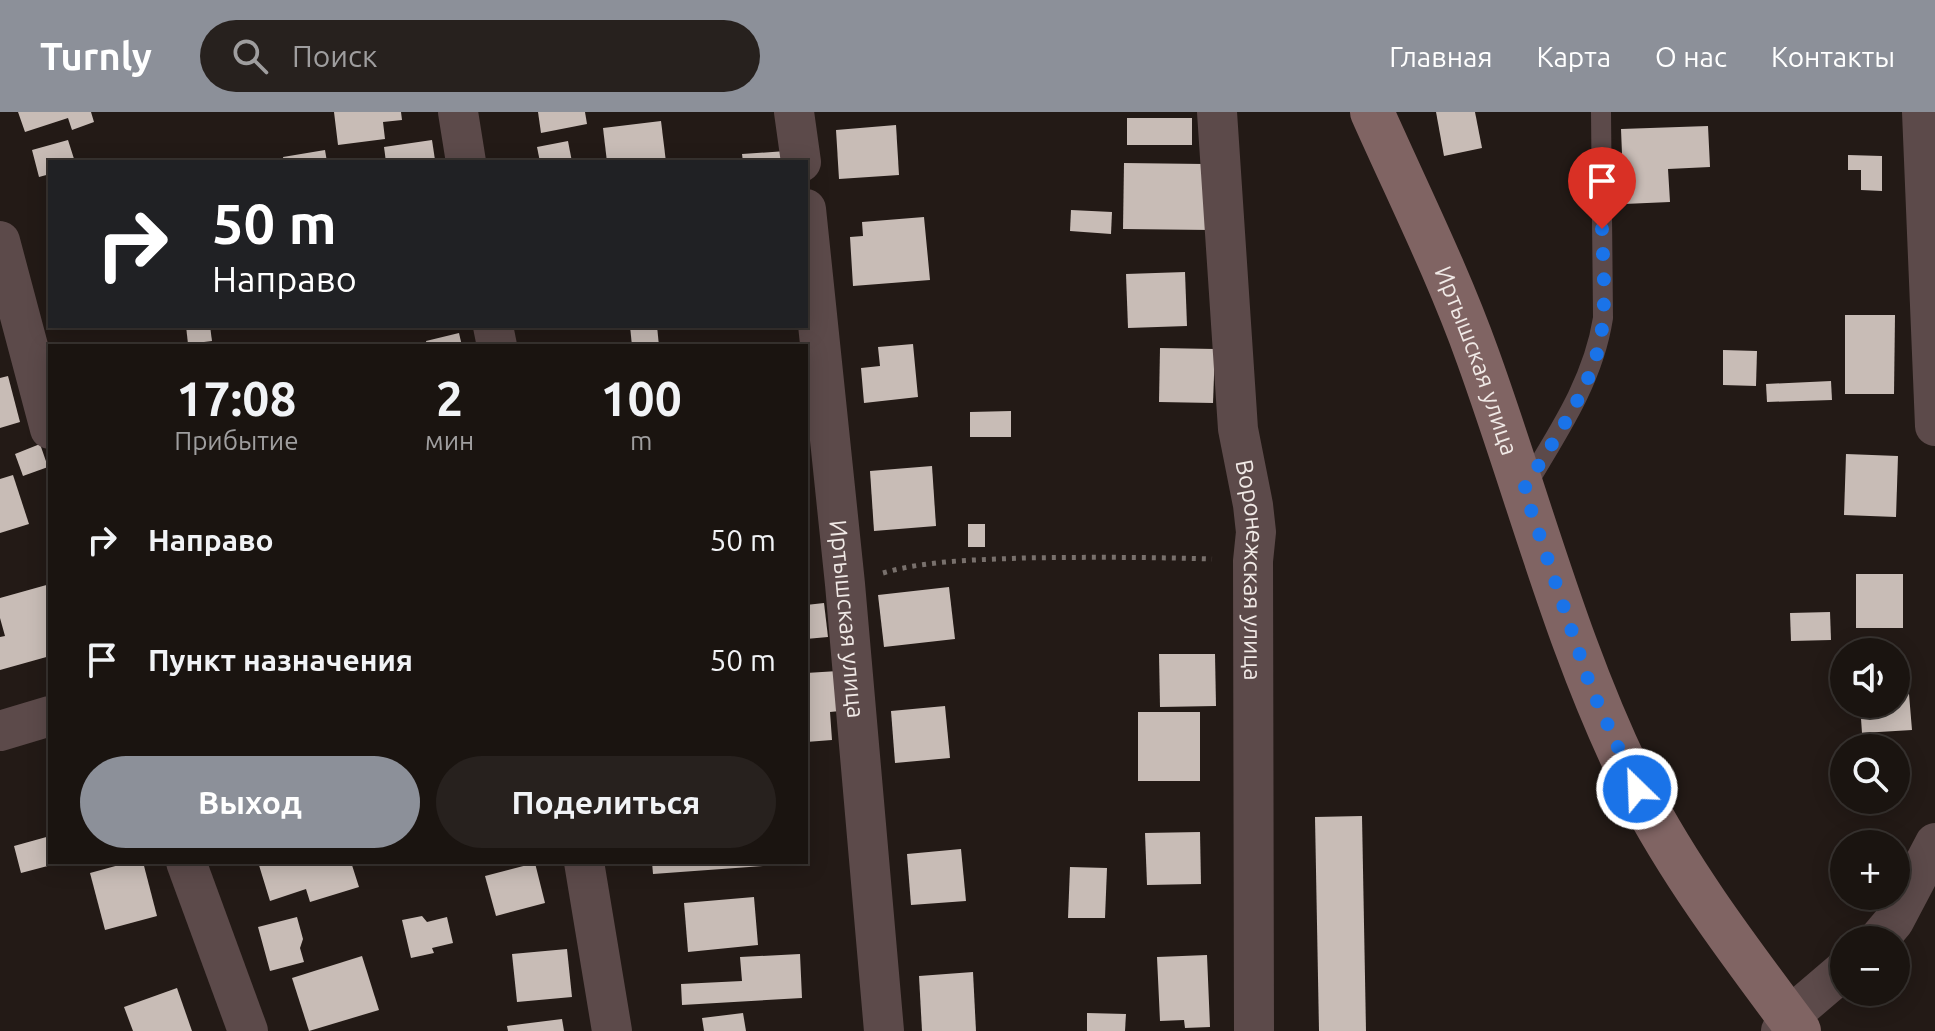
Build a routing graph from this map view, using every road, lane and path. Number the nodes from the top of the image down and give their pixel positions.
1 (458, 112) edge
2 (794, 112) edge
3 (1217, 112) edge
4 (1372, 112) edge
5 (1601, 112) edge
6 (1922, 112) edge
7 (466, 160) edge
8 (801, 160) edge
9 (808, 228) edge
10 (0, 241) edge
11 (48, 421) edge
12 (1935, 426) edge
13 (1524, 489) junction
14 (1253, 561) junction
15 (845, 584) junction
16 (48, 717) edge
17 (0, 731) edge
18 (1935, 843) edge
19 (187, 864) edge
20 (584, 864) edge
21 (1890, 926) edge
22 (1830, 985) edge
23 (1790, 1026) edge
24 (248, 1031) edge
25 (612, 1031) edge
26 (884, 1031) edge
27 (1254, 1031) edge

1 - 7 street
2 - 8 street
3 - 14 street, Воронежская улица
4 - 13 main road, Иртышская улица
5 - 13 lane
6 - 12 street
9 - 15 street, Иртышская улица
10 - 11 street
13 - 23 main road, Иртышская улица
14 - 15 path
14 - 27 street, Воронежская улица
15 - 26 street, Иртышская улица
16 - 17 street
18 - 21 street
19 - 24 street
20 - 25 street
22 - 23 street

